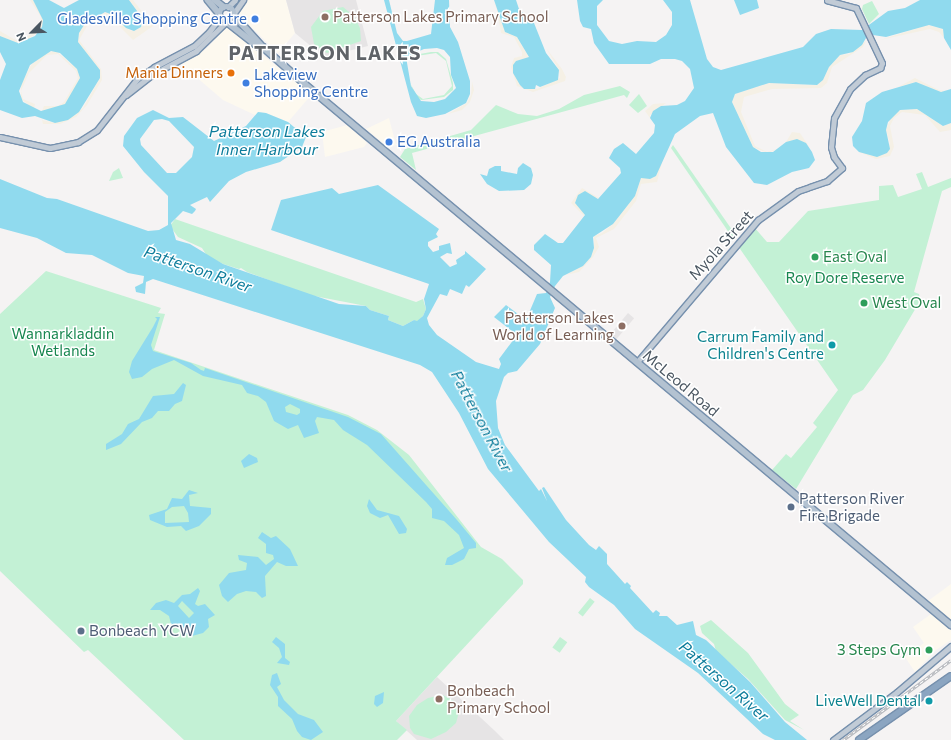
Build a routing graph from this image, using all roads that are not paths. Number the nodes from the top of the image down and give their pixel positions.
1 (208, 0) edge
2 (215, 0) edge
3 (235, 0) edge
4 (242, 0) edge
5 (827, 0) edge
6 (226, 7) junction
7 (234, 14) junction
8 (219, 15) junction
9 (227, 22) junction
10 (263, 47) junction
11 (122, 98) junction
12 (0, 137) edge
13 (637, 362) junction
14 (951, 625) edge
15 (951, 646) edge
16 (951, 676) edge
17 (833, 740) edge
18 (859, 740) edge

1 - 8 main road
2 - 6 main road
3 - 6 street
4 - 7 street
5 - 13 street, Myola Street
6 - 7 main road
6 - 8 main road
7 - 9 main road
7 - 10 main road
8 - 9 main road
8 - 11 street
9 - 10 main road
9 - 11 street
10 - 13 main road, McLeod Road
11 - 12 street
13 - 14 main road, McLeod Road
15 - 17 street
16 - 18 highway

